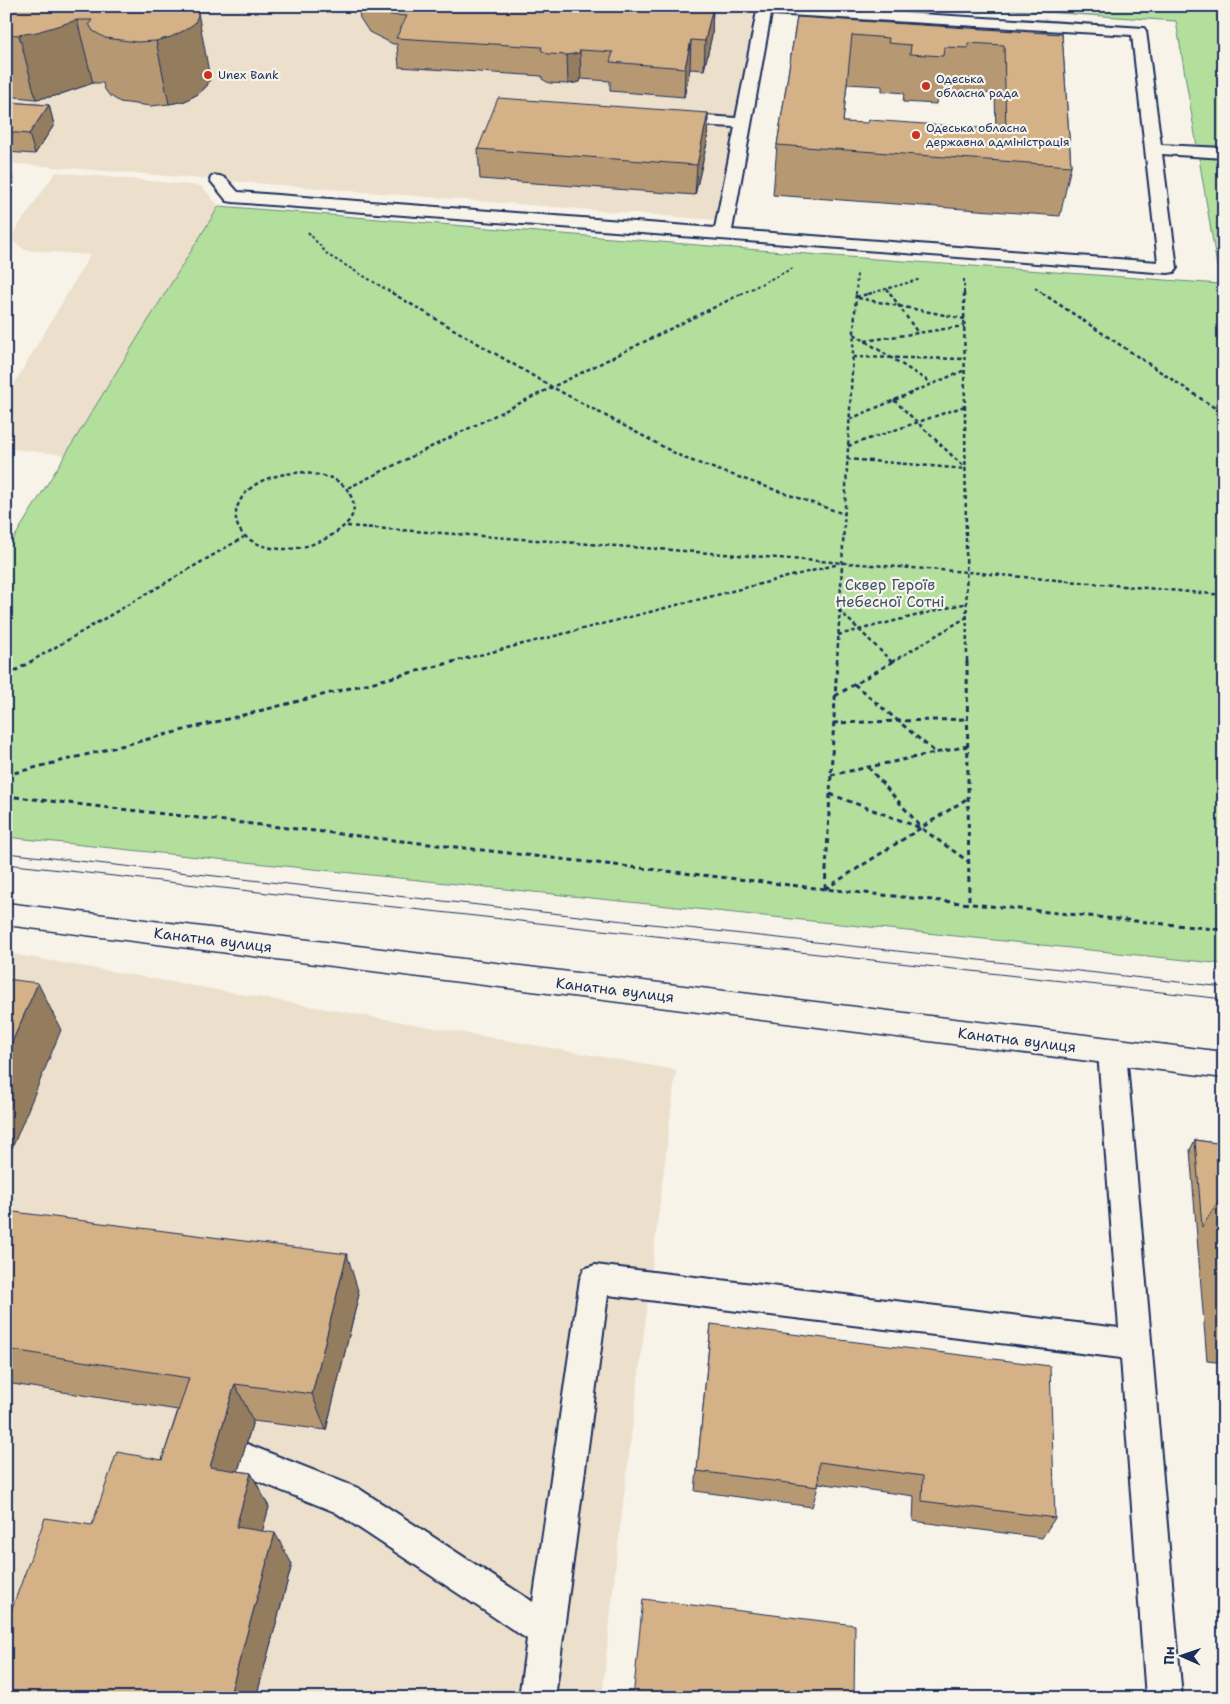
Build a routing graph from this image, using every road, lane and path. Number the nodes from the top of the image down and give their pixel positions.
1 (762, 7) edge
2 (654, 117) edge
3 (743, 123) junction
4 (1153, 149) junction
5 (1224, 153) edge
6 (218, 180) dead end
7 (300, 202) junction
8 (723, 234) junction
9 (851, 244) junction
10 (964, 260) junction
11 (1035, 288) dead end
12 (887, 289) junction
13 (856, 297) junction
14 (899, 306) junction
15 (965, 319) junction
16 (964, 326) junction
17 (918, 333) junction
18 (854, 334) junction
19 (865, 340) junction
20 (853, 357) junction
21 (892, 359) junction
22 (965, 359) junction
23 (965, 370) junction
24 (931, 384) junction
25 (552, 388) junction
26 (894, 400) junction
27 (965, 406) junction
28 (1224, 414) edge
29 (850, 419) junction
30 (918, 422) junction
31 (848, 446) junction
32 (847, 459) junction
33 (966, 468) junction
34 (348, 488) junction
35 (844, 514) junction
36 (348, 526) junction
37 (244, 537) junction
38 (842, 563) junction
39 (967, 572) junction
40 (1224, 596) edge
41 (967, 603) junction
42 (839, 610) junction
43 (967, 617) junction
44 (860, 630) junction
45 (838, 635) junction
46 (892, 662) junction
47 (6, 676) edge
48 (854, 684) junction
49 (835, 696) junction
50 (968, 719) junction
51 (899, 722) junction
52 (833, 723) junction
53 (968, 746) junction
54 (935, 753) junction
55 (868, 767) junction
56 (6, 775) edge
57 (830, 775) junction
58 (830, 794) junction
59 (6, 796) edge
60 (968, 798) junction
61 (921, 828) junction
62 (969, 862) junction
63 (825, 889) junction
64 (969, 904) junction
65 (6, 914) edge
66 (1224, 930) edge
67 (1112, 1052) junction
68 (1224, 1066) edge
69 (1136, 1345) junction
70 (242, 1458) dead end
71 (546, 1630) junction
72 (537, 1698) edge
73 (1164, 1698) edge

1 - 3 lane
1 - 4 lane
2 - 3 lane
3 - 8 lane
4 - 5 lane
4 - 10 lane
6 - 7 lane
7 - 8 lane
7 - 25 path
8 - 9 lane
9 - 10 lane
9 - 13 path
9 - 25 path
10 - 12 path
10 - 15 path
11 - 28 path
12 - 13 path
12 - 14 path
13 - 14 path
13 - 18 path
14 - 15 path
14 - 17 path
15 - 16 path
16 - 17 path
16 - 22 path
17 - 19 path
18 - 19 path
18 - 20 path
19 - 21 path
20 - 21 path
20 - 29 path
21 - 22 path
21 - 24 path
22 - 23 path
23 - 24 path
23 - 27 path
24 - 26 path
25 - 34 path
25 - 35 path
26 - 29 path
26 - 30 path
27 - 30 path
27 - 33 path
29 - 31 path
30 - 31 path
30 - 33 path
31 - 32 path
32 - 33 path
32 - 35 path
33 - 39 path
34 - 36 path
34 - 37 path
35 - 38 path
36 - 37 path
36 - 38 path
37 - 47 path
38 - 39 path
38 - 42 path
38 - 56 path
39 - 40 path
39 - 41 path
41 - 43 path
41 - 44 path
42 - 44 path
42 - 45 path
43 - 46 path
43 - 50 path
44 - 45 path
44 - 46 path
45 - 49 path
46 - 48 path
48 - 49 path
48 - 51 path
49 - 52 path
50 - 51 path
50 - 53 path
51 - 52 path
51 - 54 path
52 - 57 path
53 - 54 path
53 - 60 path
54 - 55 path
55 - 57 path
55 - 61 path
57 - 58 path
58 - 61 path
58 - 63 path
59 - 63 path
60 - 61 path
60 - 62 path
61 - 62 path
61 - 63 path
62 - 64 path
63 - 64 path
64 - 66 path
65 - 67 main road, Канатна вулиця
67 - 68 main road, Канатна вулиця
67 - 69 lane
69 - 71 lane
69 - 73 lane
70 - 71 lane
71 - 72 lane

